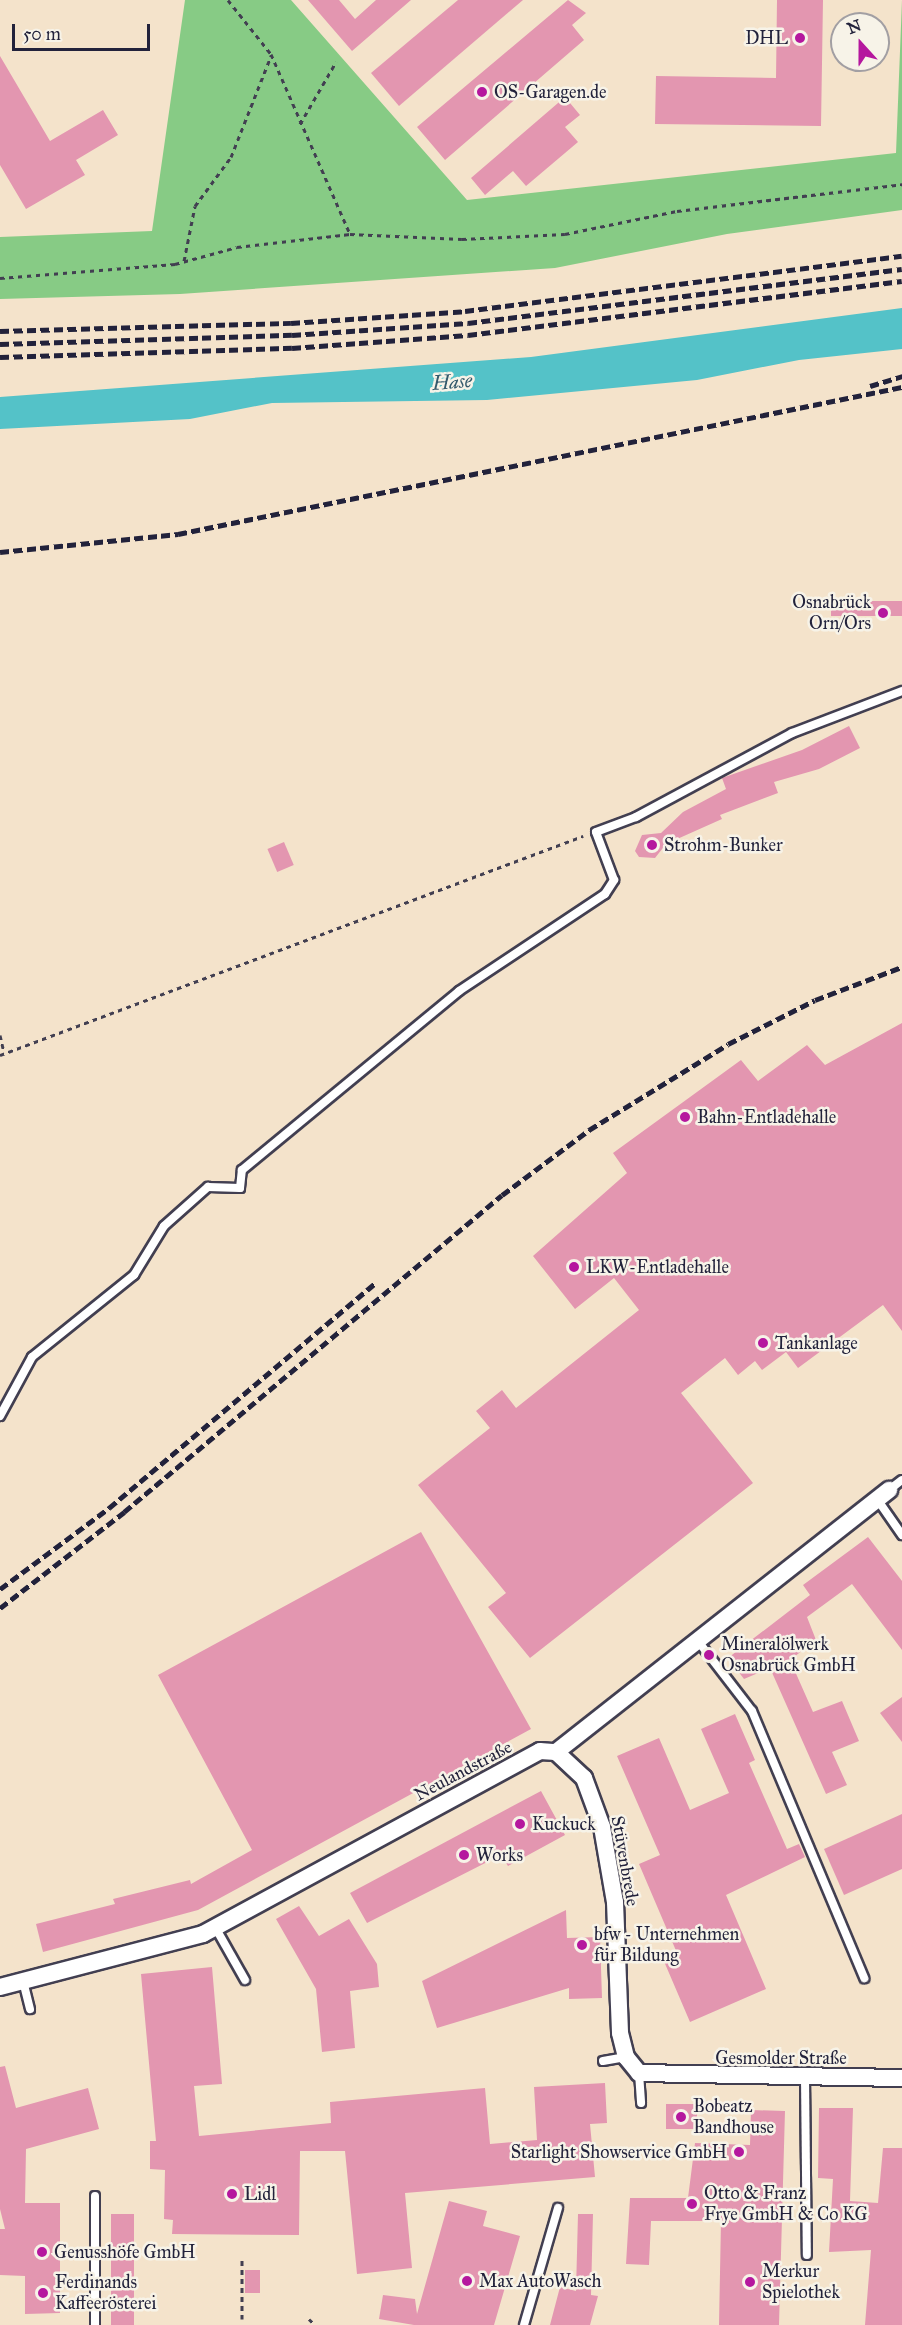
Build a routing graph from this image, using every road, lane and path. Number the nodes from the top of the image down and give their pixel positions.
1 (228, 0) edge
2 (272, 54) junction
3 (336, 62) dead end
4 (300, 124) junction
5 (902, 184) edge
6 (350, 234) junction
7 (184, 261) junction
8 (0, 278) edge
9 (902, 691) edge
10 (596, 832) junction
11 (0, 1035) edge
12 (2, 1054) edge
13 (0, 1416) edge
14 (889, 1490) edge
15 (902, 1535) edge
16 (698, 1641) junction
17 (556, 1752) junction
18 (215, 1927) junction
19 (864, 1978) dead end
20 (245, 1980) dead end
21 (23, 1981) junction
22 (0, 1987) edge
23 (30, 2009) dead end
24 (626, 2057) junction
25 (603, 2061) dead end
26 (639, 2073) junction
27 (805, 2077) junction
28 (902, 2078) edge
29 (641, 2103) dead end
30 (95, 2196) dead end
31 (558, 2208) dead end
32 (807, 2255) dead end
33 (242, 2259) dead end
34 (242, 2319) dead end
35 (309, 2319) dead end
36 (94, 2325) edge
37 (315, 2325) edge
38 (524, 2325) edge

1 - 2 path
2 - 4 path
2 - 7 path
3 - 4 path
4 - 6 path
5 - 6 path
6 - 7 path
7 - 8 path
9 - 10 lane
10 - 12 path
10 - 13 lane
11 - 12 path
14 - 15 lane
14 - 16 street, Neulandstraße
16 - 17 street, Neulandstraße
16 - 19 lane
17 - 18 street, Neulandstraße
17 - 24 street, Stüvenbrede
18 - 20 lane
18 - 21 street, Neulandstraße
21 - 22 street, Neulandstraße
21 - 23 lane
24 - 25 lane
24 - 26 street
26 - 27 street, Gesmolder Straße
26 - 29 lane
27 - 28 street, Gesmolder Straße
27 - 32 lane
30 - 36 lane
31 - 38 lane
33 - 34 path
35 - 37 path

